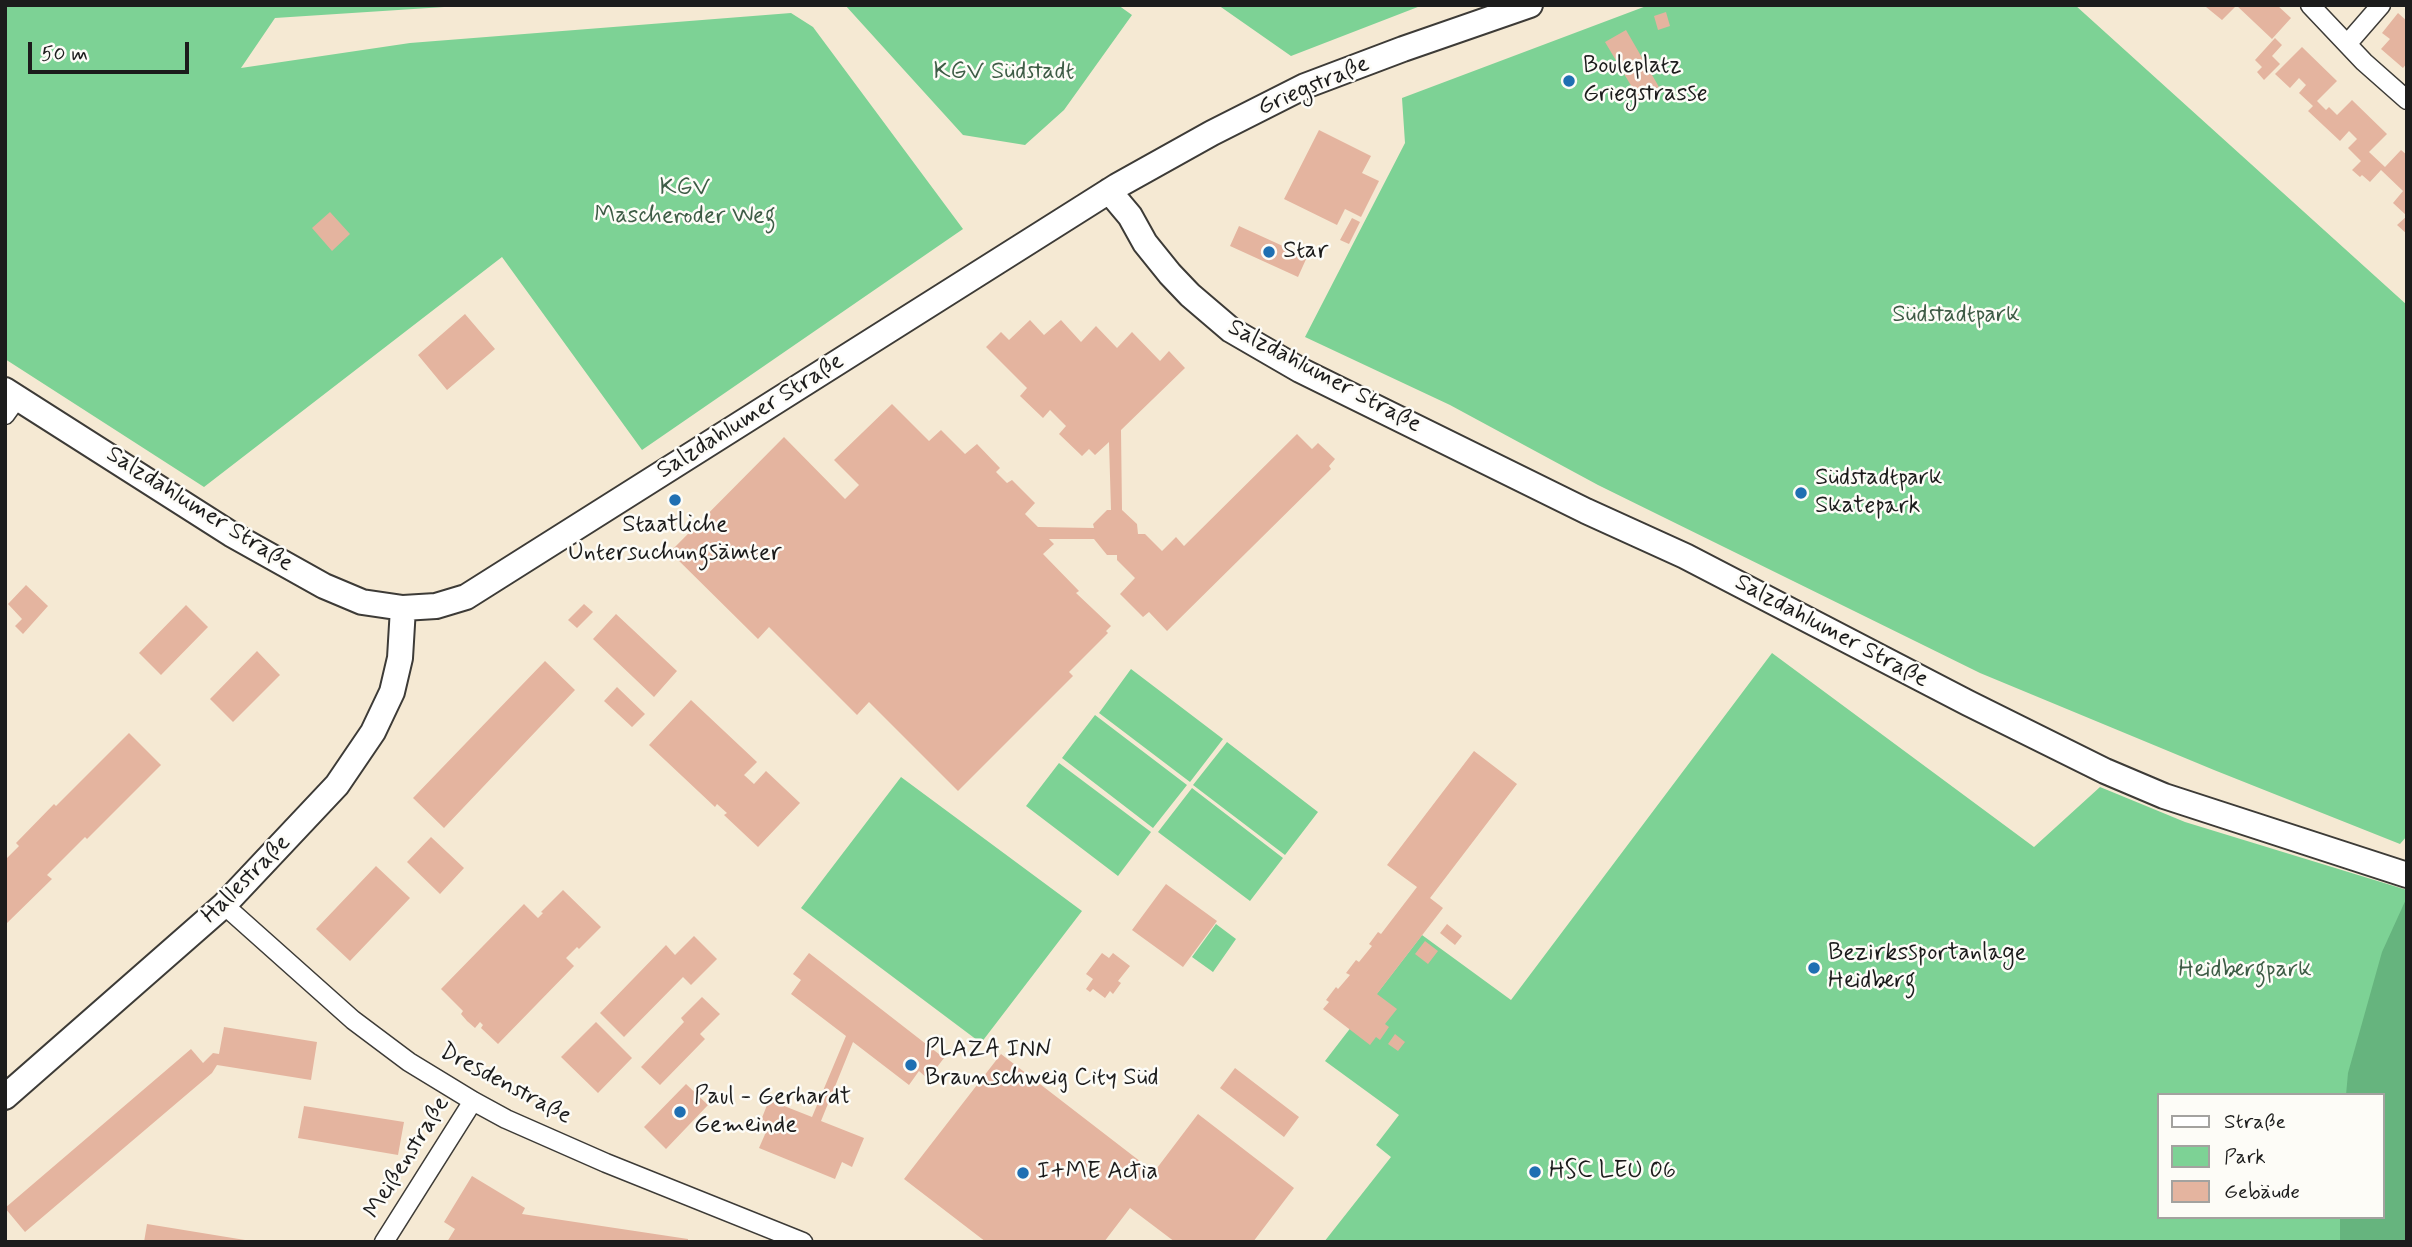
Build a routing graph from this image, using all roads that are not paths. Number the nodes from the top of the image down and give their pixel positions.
1 (1530, 5) edge
2 (2310, 5) edge
3 (2381, 5) edge
4 (2348, 43) junction
5 (2407, 100) edge
6 (1109, 191) junction
7 (9, 400) edge
8 (403, 608) junction
9 (2407, 875) edge
10 (224, 905) junction
11 (5, 1097) edge
12 (473, 1101) junction
13 (384, 1242) edge
14 (803, 1242) edge

1 - 6 main road, Griegstraße
2 - 4 street
3 - 4 street
4 - 5 street
6 - 8 main road, Salzdahlumer Straße
6 - 9 main road, Salzdahlumer Straße
7 - 8 main road, Salzdahlumer Straße
8 - 10 main road, Hallestraße
10 - 11 main road, Hallestraße
10 - 12 street, Dresdenstraße
12 - 13 street, Meißenstraße
12 - 14 street, Dresdenstraße

